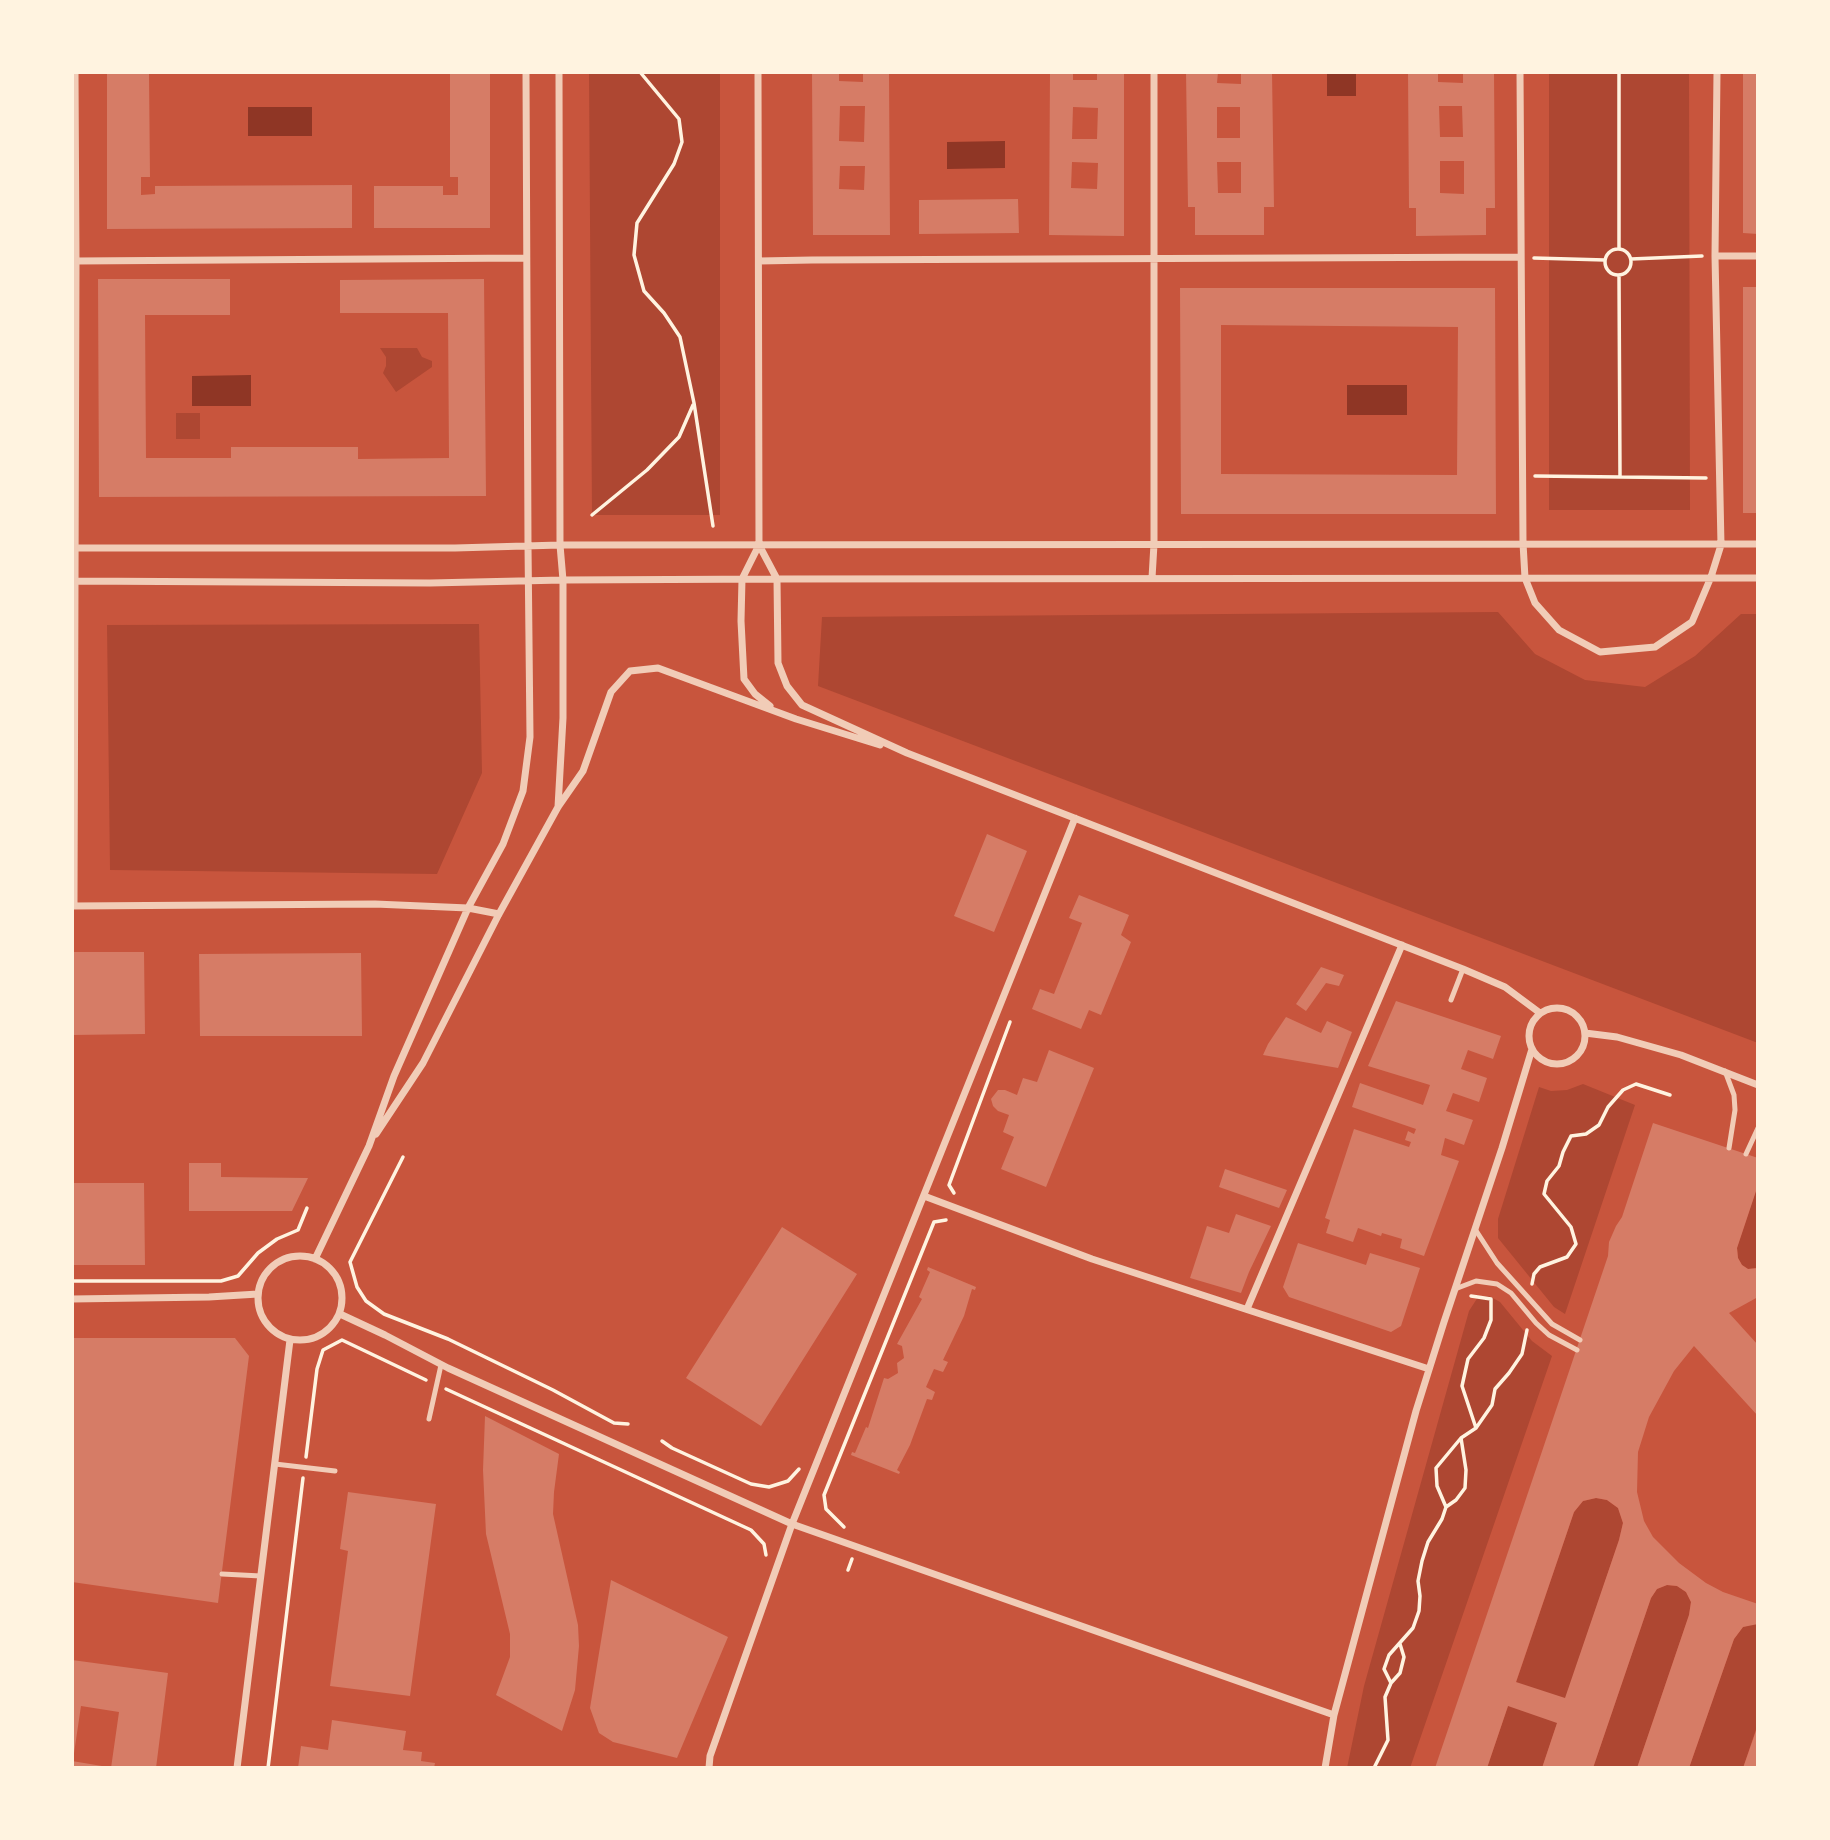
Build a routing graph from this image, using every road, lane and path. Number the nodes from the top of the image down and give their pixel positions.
1 (75, 72) edge
2 (526, 72) edge
3 (559, 72) edge
4 (640, 72) edge
5 (758, 72) edge
6 (1154, 72) edge
7 (1520, 72) edge
8 (1619, 72) edge
9 (1717, 72) edge
10 (1619, 248) junction
11 (1715, 256) junction
12 (1758, 256) edge
13 (1521, 257) junction
14 (526, 258) junction
15 (1631, 259) junction
16 (1153, 260) junction
17 (1605, 260) junction
18 (76, 261) junction
19 (759, 261) junction
20 (1619, 275) junction
21 (694, 403) junction
22 (1522, 476) junction
23 (1620, 476) junction
24 (1720, 478) junction
25 (592, 515) dead end
26 (713, 526) dead end
27 (1522, 543) junction
28 (1154, 544) junction
29 (1721, 544) junction
30 (1758, 544) edge
31 (528, 545) junction
32 (560, 545) junction
33 (759, 545) junction
34 (73, 548) edge
35 (1712, 577) junction
36 (1152, 578) junction
37 (1525, 578) junction
38 (1758, 578) edge
39 (742, 579) junction
40 (777, 579) junction
41 (564, 580) junction
42 (73, 581) edge
43 (529, 581) junction
44 (776, 711) junction
45 (907, 753) junction
46 (558, 807) junction
47 (1075, 818) junction
48 (73, 906) edge
49 (468, 908) junction
50 (499, 914) junction
51 (1402, 945) junction
52 (1463, 969) junction
53 (1451, 1000) dead end
54 (1540, 1013) junction
55 (1010, 1022) dead end
56 (1585, 1033) junction
57 (1532, 1049) junction
58 (1724, 1072) junction
59 (1758, 1085) edge
60 (1670, 1095) dead end
61 (1758, 1129) edge
62 (369, 1146) junction
63 (1729, 1149) dead end
64 (1746, 1154) dead end
65 (403, 1157) dead end
66 (924, 1196) junction
67 (307, 1208) dead end
68 (956, 1208) junction
69 (1475, 1229) junction
70 (315, 1259) junction
71 (72, 1281) edge
72 (1455, 1289) junction
73 (258, 1294) junction
74 (1471, 1296) dead end
75 (72, 1298) edge
76 (1531, 1300) junction
77 (1247, 1310) junction
78 (1529, 1313) junction
79 (340, 1314) junction
80 (290, 1340) junction
81 (1580, 1340) dead end
82 (1577, 1350) dead end
83 (441, 1365) junction
84 (1429, 1369) junction
85 (437, 1385) junction
86 (429, 1419) dead end
87 (628, 1424) dead end
88 (1476, 1428) junction
89 (1461, 1438) junction
90 (662, 1441) dead end
91 (275, 1464) junction
92 (802, 1465) dead end
93 (304, 1468) junction
94 (335, 1471) dead end
95 (1446, 1507) junction
96 (792, 1524) junction
97 (848, 1531) dead end
98 (856, 1548) junction
99 (767, 1564) dead end
100 (848, 1570) dead end
101 (222, 1574) dead end
102 (261, 1577) junction
103 (1399, 1644) junction
104 (1391, 1683) junction
105 (1334, 1715) junction
106 (237, 1768) edge
107 (268, 1768) edge
108 (709, 1768) edge
109 (1325, 1768) edge
110 (1374, 1768) edge

1 - 18 street
2 - 14 street
3 - 32 street
4 - 21 path
5 - 19 street
6 - 16 street
7 - 13 street
8 - 10 path
9 - 11 street
10 - 15 path
10 - 17 path
11 - 12 street
11 - 15 path
11 - 24 street
13 - 16 street
13 - 17 path
13 - 22 street
14 - 18 street
14 - 31 street
15 - 20 path
16 - 19 street
16 - 28 street
17 - 20 path
18 - 34 street
19 - 33 street
20 - 23 path
21 - 25 path
21 - 26 path
22 - 23 path
22 - 27 street
23 - 24 path
24 - 29 street
27 - 28 street
27 - 29 street
27 - 37 street
28 - 33 street
28 - 36 street
29 - 30 street
29 - 35 street
31 - 32 street
31 - 34 street
31 - 43 street
32 - 33 street
32 - 41 street
33 - 39 street
33 - 40 street
34 - 42 street
35 - 37 street
35 - 37 street
35 - 38 street
36 - 37 street
36 - 40 street
39 - 40 street
39 - 41 street
39 - 44 street
40 - 45 street
41 - 43 street
41 - 46 street
42 - 43 street
42 - 48 street
43 - 49 street
44 - 45 street
44 - 46 street
45 - 47 street
46 - 50 street
47 - 51 street
47 - 66 street
48 - 49 street
49 - 50 street
49 - 62 street
50 - 62 street
51 - 52 street
51 - 77 street
52 - 53 lane
52 - 54 street
54 - 56 street
54 - 57 street
55 - 68 path
56 - 57 street
56 - 58 street
57 - 69 street
58 - 59 street
58 - 63 lane
60 - 76 path
61 - 64 lane
62 - 70 street
65 - 87 path
66 - 68 street
66 - 96 street
67 - 71 path
68 - 77 street
68 - 97 path
69 - 72 street
69 - 76 lane
70 - 73 street
70 - 79 street
72 - 78 lane
72 - 84 street
73 - 75 street
73 - 80 street
74 - 88 path
76 - 81 lane
77 - 84 street
78 - 82 lane
78 - 88 path
79 - 80 street
79 - 83 street
80 - 91 street
83 - 85 lane
83 - 96 street
84 - 105 street
85 - 86 lane
85 - 93 path
85 - 99 path
88 - 89 path
89 - 95 path
89 - 95 path
90 - 92 path
91 - 93 lane
91 - 102 street
93 - 94 lane
93 - 107 path
95 - 103 path
96 - 98 street
96 - 108 street
98 - 100 path
98 - 105 street
101 - 102 lane
102 - 106 street
103 - 104 path
103 - 104 path
104 - 110 path
105 - 109 street

